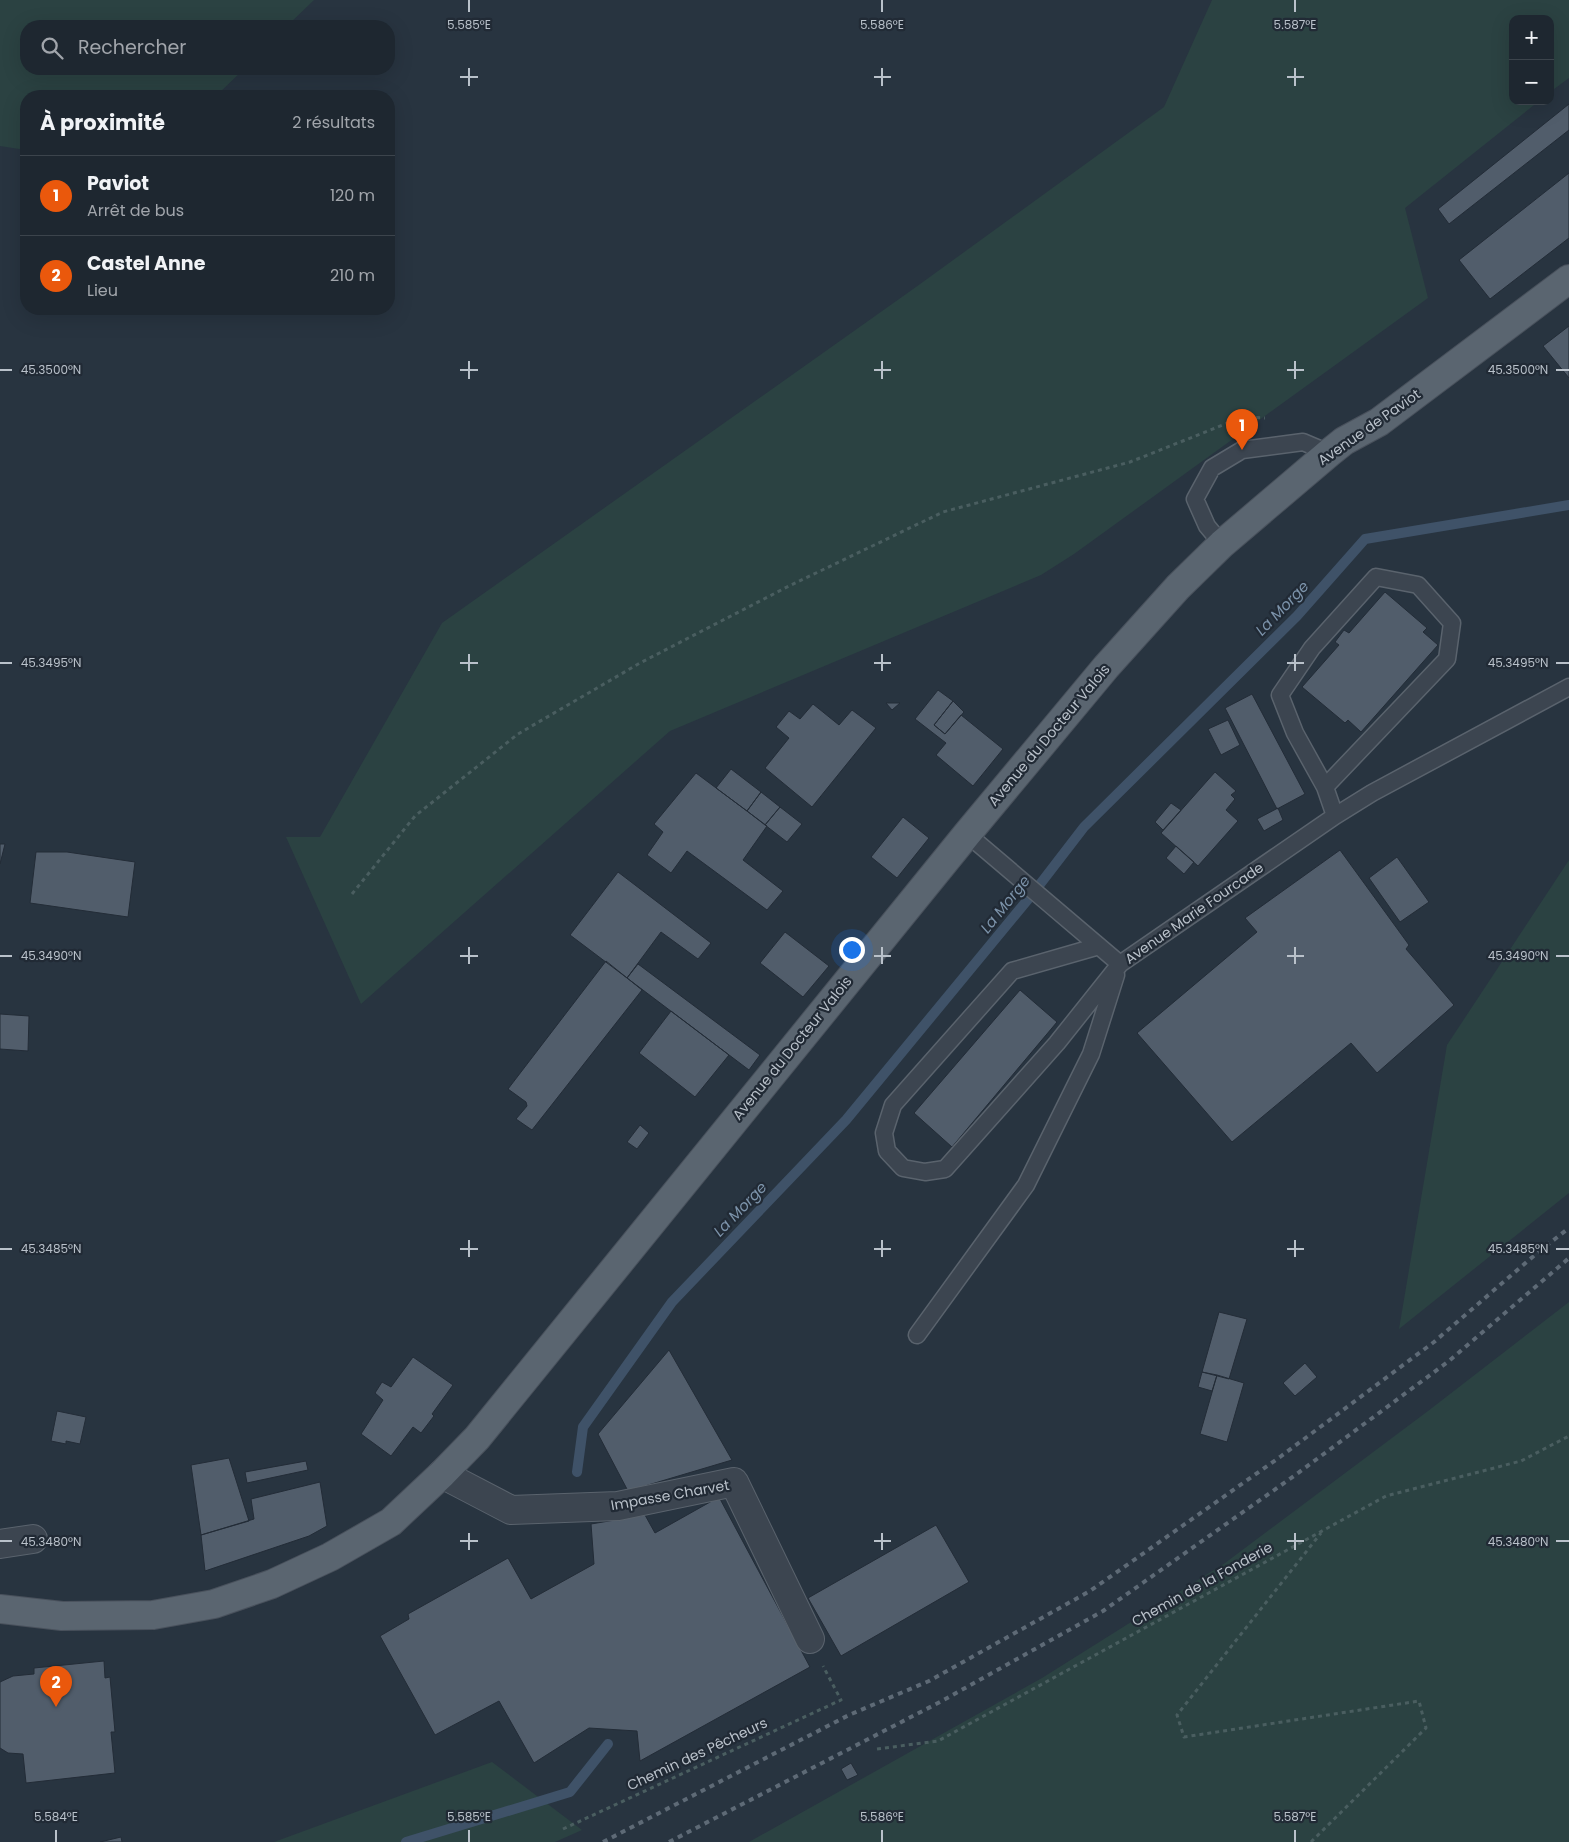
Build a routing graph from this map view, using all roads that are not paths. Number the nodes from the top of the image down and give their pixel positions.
1 (1569, 279) edge
2 (1329, 453) junction
3 (1222, 544) junction
4 (1178, 587) joint
5 (1569, 687) edge
6 (1325, 788) junction
7 (1336, 816) junction
8 (967, 834) junction
9 (1099, 946) junction
10 (1120, 964) junction
11 (917, 1335) dead end
12 (442, 1474) junction
13 (33, 1538) dead end
14 (0, 1544) edge
15 (0, 1609) edge
16 (810, 1639) road end

1 - 2 main road, Avenue de Paviot
2 - 3 main road, Avenue de Paviot
2 - 3 lane
3 - 4 main road, Avenue de Paviot
4 - 8 main road, Avenue du Docteur Valois
5 - 7 lane, Avenue Marie Fourcade
6 - 6 lane
6 - 7 lane
7 - 10 lane, Avenue Marie Fourcade
8 - 9 lane, Avenue Marie Fourcade
8 - 12 main road, Avenue du Docteur Valois
9 - 10 lane, Avenue Marie Fourcade
9 - 10 lane
10 - 11 lane
12 - 15 main road, Avenue du Docteur Valois
12 - 16 street, Impasse Charvet
13 - 14 street

